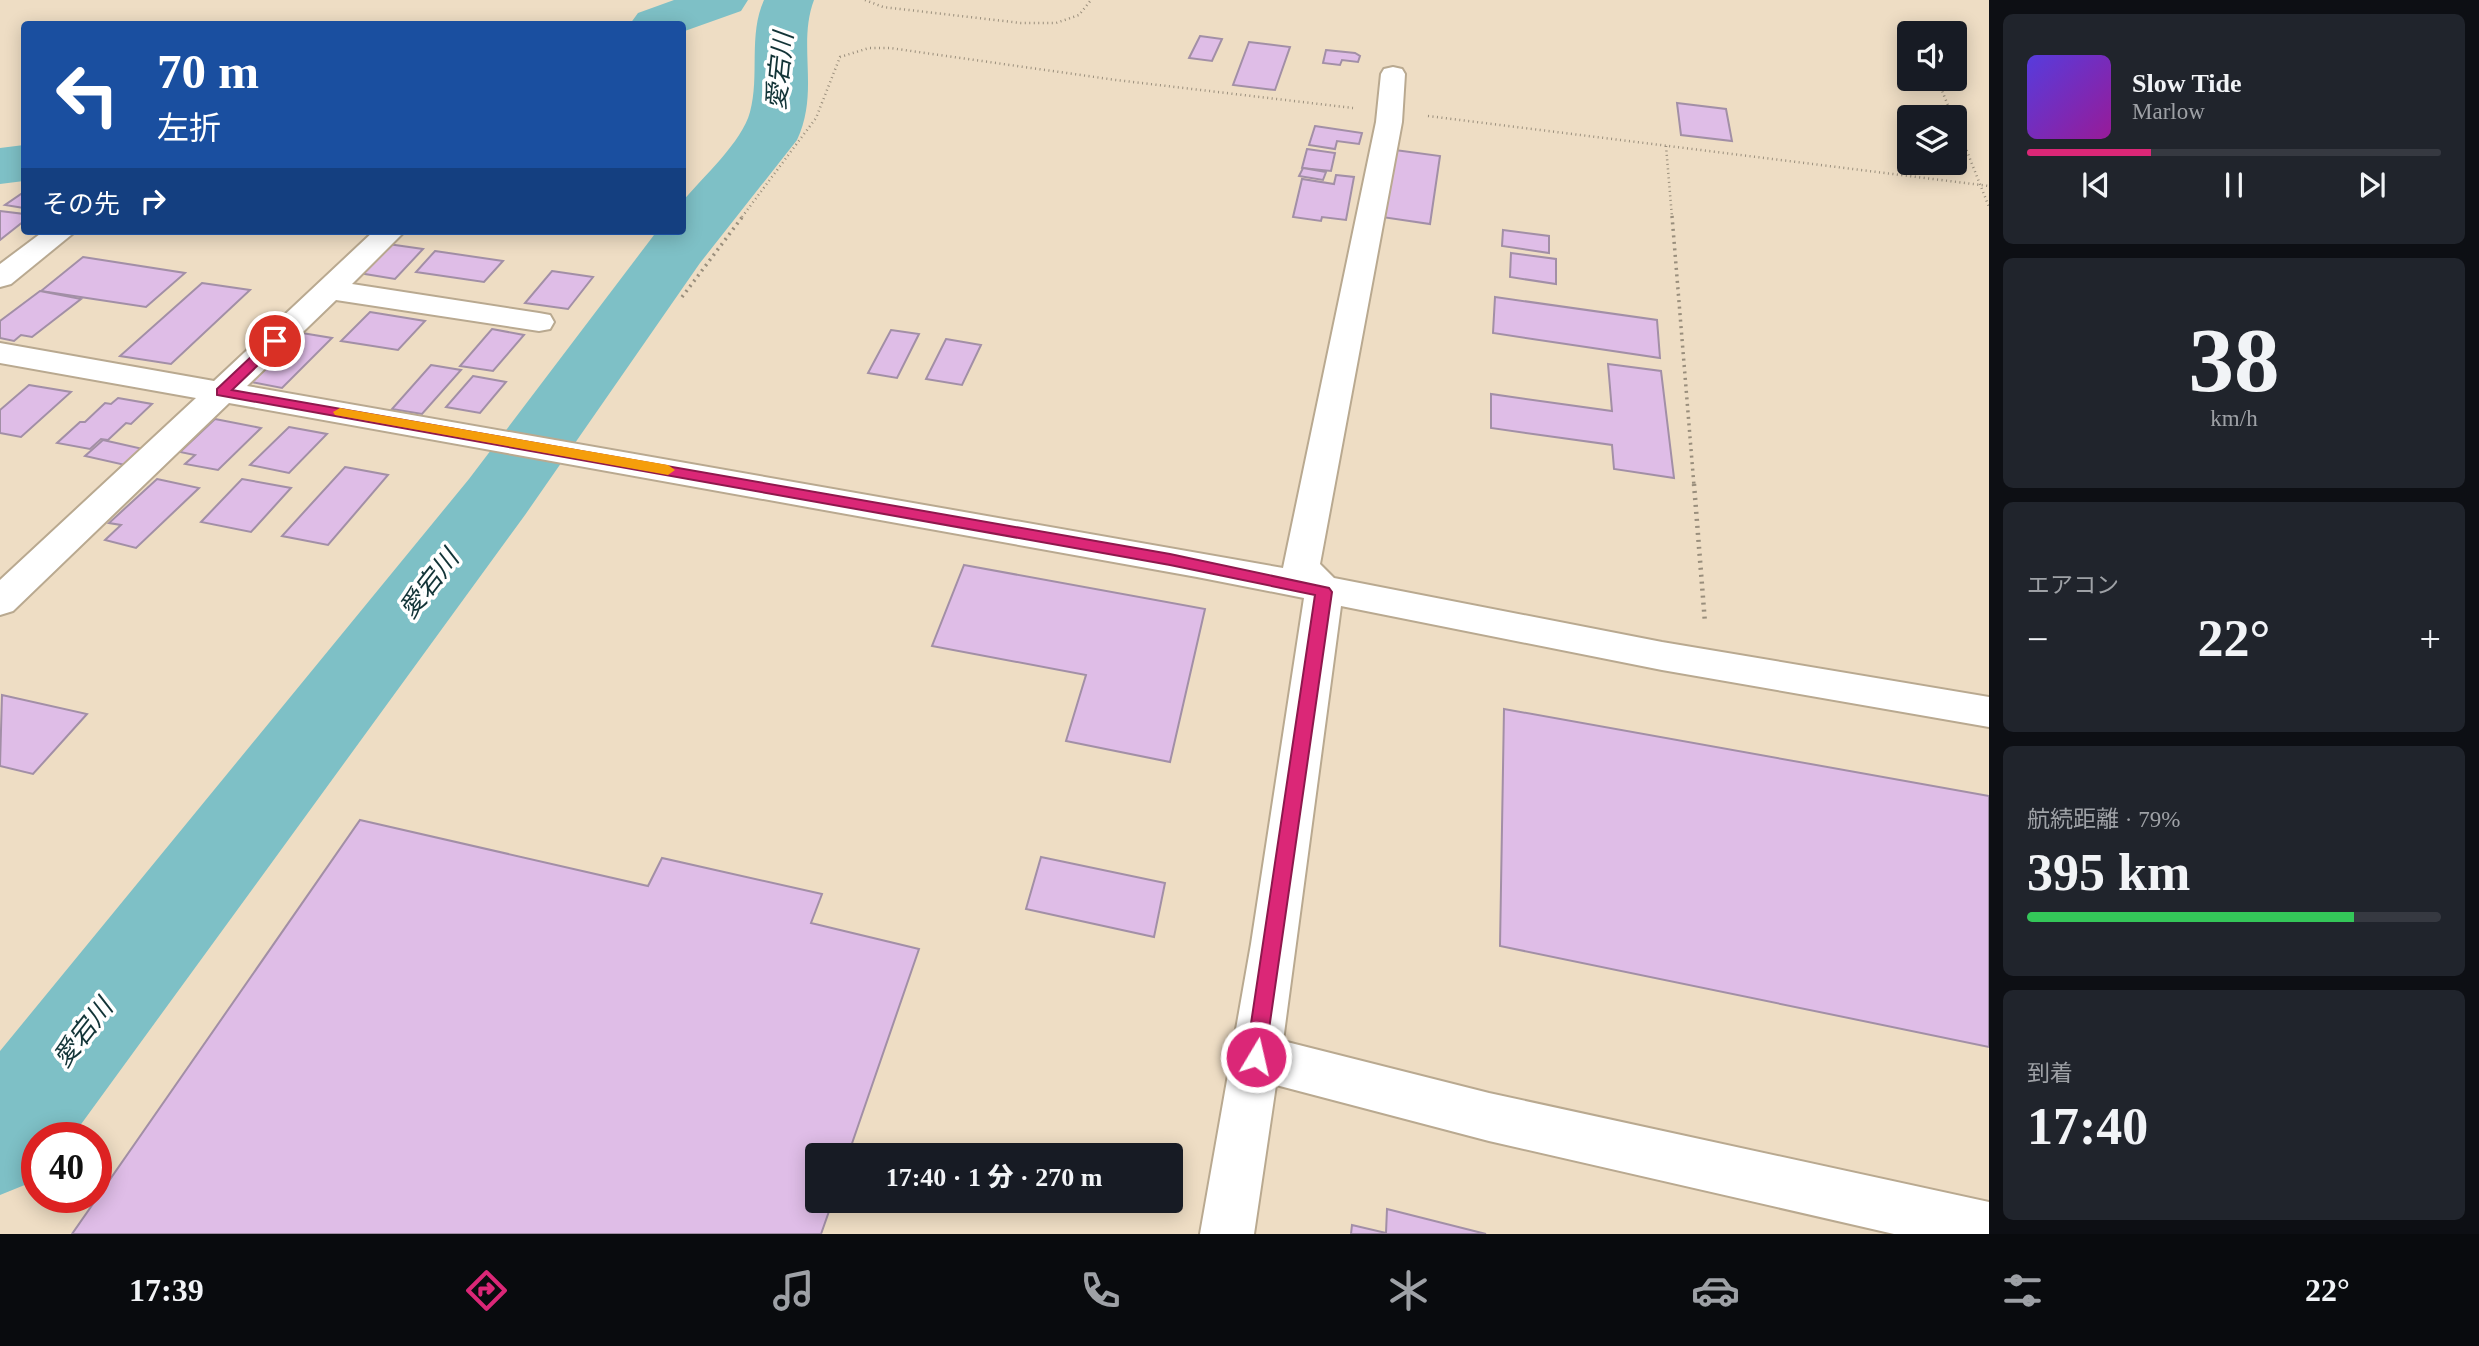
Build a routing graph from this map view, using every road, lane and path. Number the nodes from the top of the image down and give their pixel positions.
1 (865, 0) edge
2 (1091, 0) edge
3 (1393, 74) dead end
4 (1390, 112) junction
5 (1666, 146) junction
6 (1967, 151) edge
7 (1981, 185) junction
8 (1989, 186) edge
9 (1989, 207) edge
10 (57, 235) edge
11 (387, 235) edge
12 (0, 278) edge
13 (329, 290) junction
14 (682, 296) dead end
15 (539, 322) dead end
16 (0, 353) edge
17 (222, 392) junction
18 (1324, 592) junction
19 (0, 602) edge
20 (1707, 664) junction
21 (1989, 712) edge
22 (1256, 1057) junction
23 (1989, 1229) edge
24 (1227, 1234) edge

1 - 2 path
3 - 4 street
4 - 5 path
4 - 14 path
4 - 18 street
5 - 7 path
5 - 20 path
6 - 7 path
7 - 8 path
7 - 9 path
10 - 12 street
11 - 13 street
13 - 15 street
13 - 17 street
16 - 17 street
17 - 18 street
17 - 19 street
18 - 20 street
18 - 22 street
20 - 21 street
22 - 23 street
22 - 24 street

